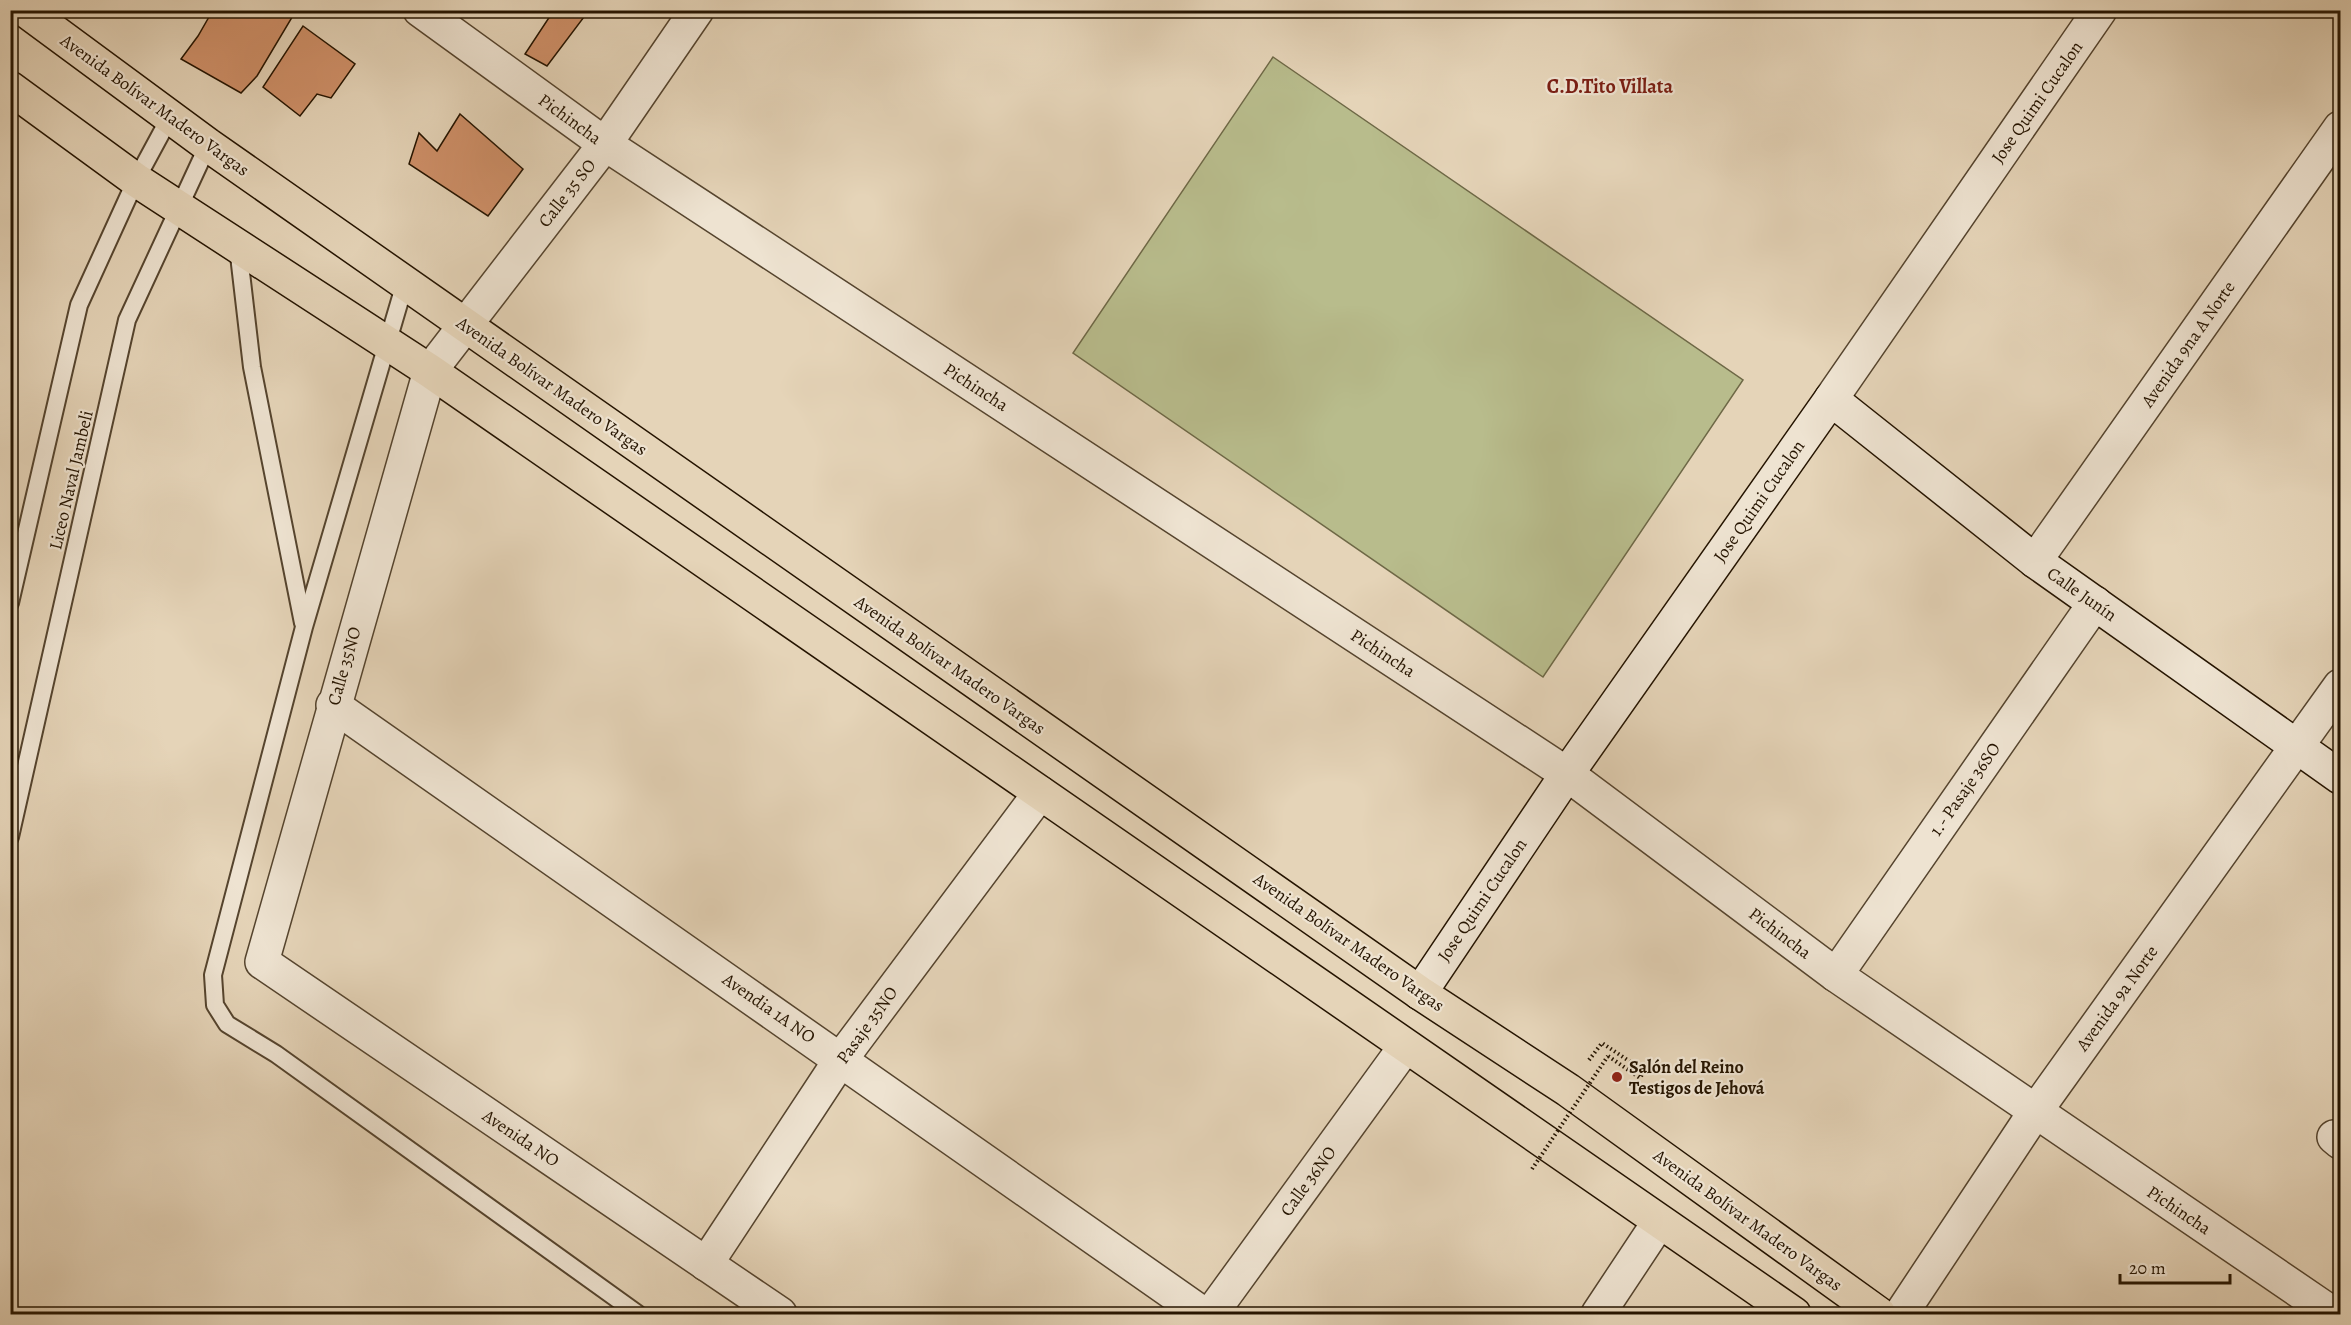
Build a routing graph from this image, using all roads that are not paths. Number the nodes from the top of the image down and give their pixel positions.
1 (24, 10) edge
2 (420, 10) edge
3 (697, 10) edge
4 (2100, 10) edge
5 (10, 88) edge
6 (170, 117) junction
7 (2340, 128) edge
8 (604, 144) junction
9 (208, 145) junction
10 (136, 180) junction
11 (179, 208) junction
12 (238, 246) junction
13 (405, 283) junction
14 (465, 326) junction
15 (386, 343) junction
16 (430, 371) junction
17 (1831, 399) junction
18 (2035, 561) junction
19 (10, 603) edge
20 (2095, 603) junction
21 (304, 627) junction
22 (2340, 686) edge
23 (333, 705) junction
24 (2298, 748) junction
25 (1567, 774) junction
26 (2340, 777) edge
27 (1040, 793) junction
28 (10, 837) edge
29 (262, 962) joint
30 (1836, 975) junction
31 (1420, 993) junction
32 (1405, 1047) junction
33 (841, 1059) junction
34 (2035, 1112) junction
35 (1659, 1222) junction
36 (706, 1264) junction
37 (638, 1314) edge
38 (780, 1314) edge
39 (1203, 1314) edge
40 (1211, 1314) edge
41 (1598, 1314) edge
42 (1794, 1314) edge
43 (1879, 1314) edge
44 (1902, 1314) edge
45 (2333, 1314) edge

1 - 6 main road, Avenida Bolívar Madero Vargas
2 - 8 street, Pichincha
3 - 8 street, Calle 35 SO
4 - 17 street, Jose Quimi Cucalon
5 - 10 main road
6 - 9 main road, Avenida Bolívar Madero Vargas
6 - 10 lane, Liceo Naval Jambeli
7 - 18 street, Avenida 9na A Norte
8 - 14 street, Calle 35 SO
8 - 25 street, Pichincha
9 - 11 lane, Liceo Naval Jambeli
9 - 13 main road, Avenida Bolívar Madero Vargas
10 - 11 main road
10 - 19 lane, Liceo Naval Jambeli
11 - 12 main road
11 - 28 lane, Liceo Naval Jambeli
12 - 15 main road
12 - 21 lane
13 - 14 main road, Avenida Bolívar Madero Vargas
13 - 15 lane
14 - 16 street, Calle 35 SO
14 - 31 main road, Avenida Bolívar Madero Vargas
15 - 16 main road
15 - 21 lane
16 - 23 street, Calle 35NO
16 - 27 main road
17 - 18 street, Calle Junín
17 - 25 street, Jose Quimi Cucalon
18 - 20 street, Calle Junín
20 - 24 street, Calle Junín
20 - 30 street, 1.- Pasaje 36SO
21 - 37 lane
22 - 24 street, Avenida 9a Norte
23 - 29 street, Calle 35NO
23 - 33 street, Avendia 1A NO
24 - 26 street, Calle Junín
24 - 34 street, Avenida 9a Norte
25 - 30 street, Pichincha
25 - 31 street, Jose Quimi Cucalon
27 - 32 main road
27 - 33 street, Pasaje 35NO
29 - 36 street, Avenida NO
30 - 34 street, Pichincha
31 - 43 main road, Avenida Bolívar Madero Vargas
32 - 35 main road
32 - 40 street, Calle 36NO
33 - 36 street, Pasaje 35NO
33 - 39 street, Avendia 1A NO
34 - 44 street, Avenida 9a Norte
34 - 45 street, Pichincha
35 - 41 street
35 - 42 main road
36 - 38 street, Avenida NO

